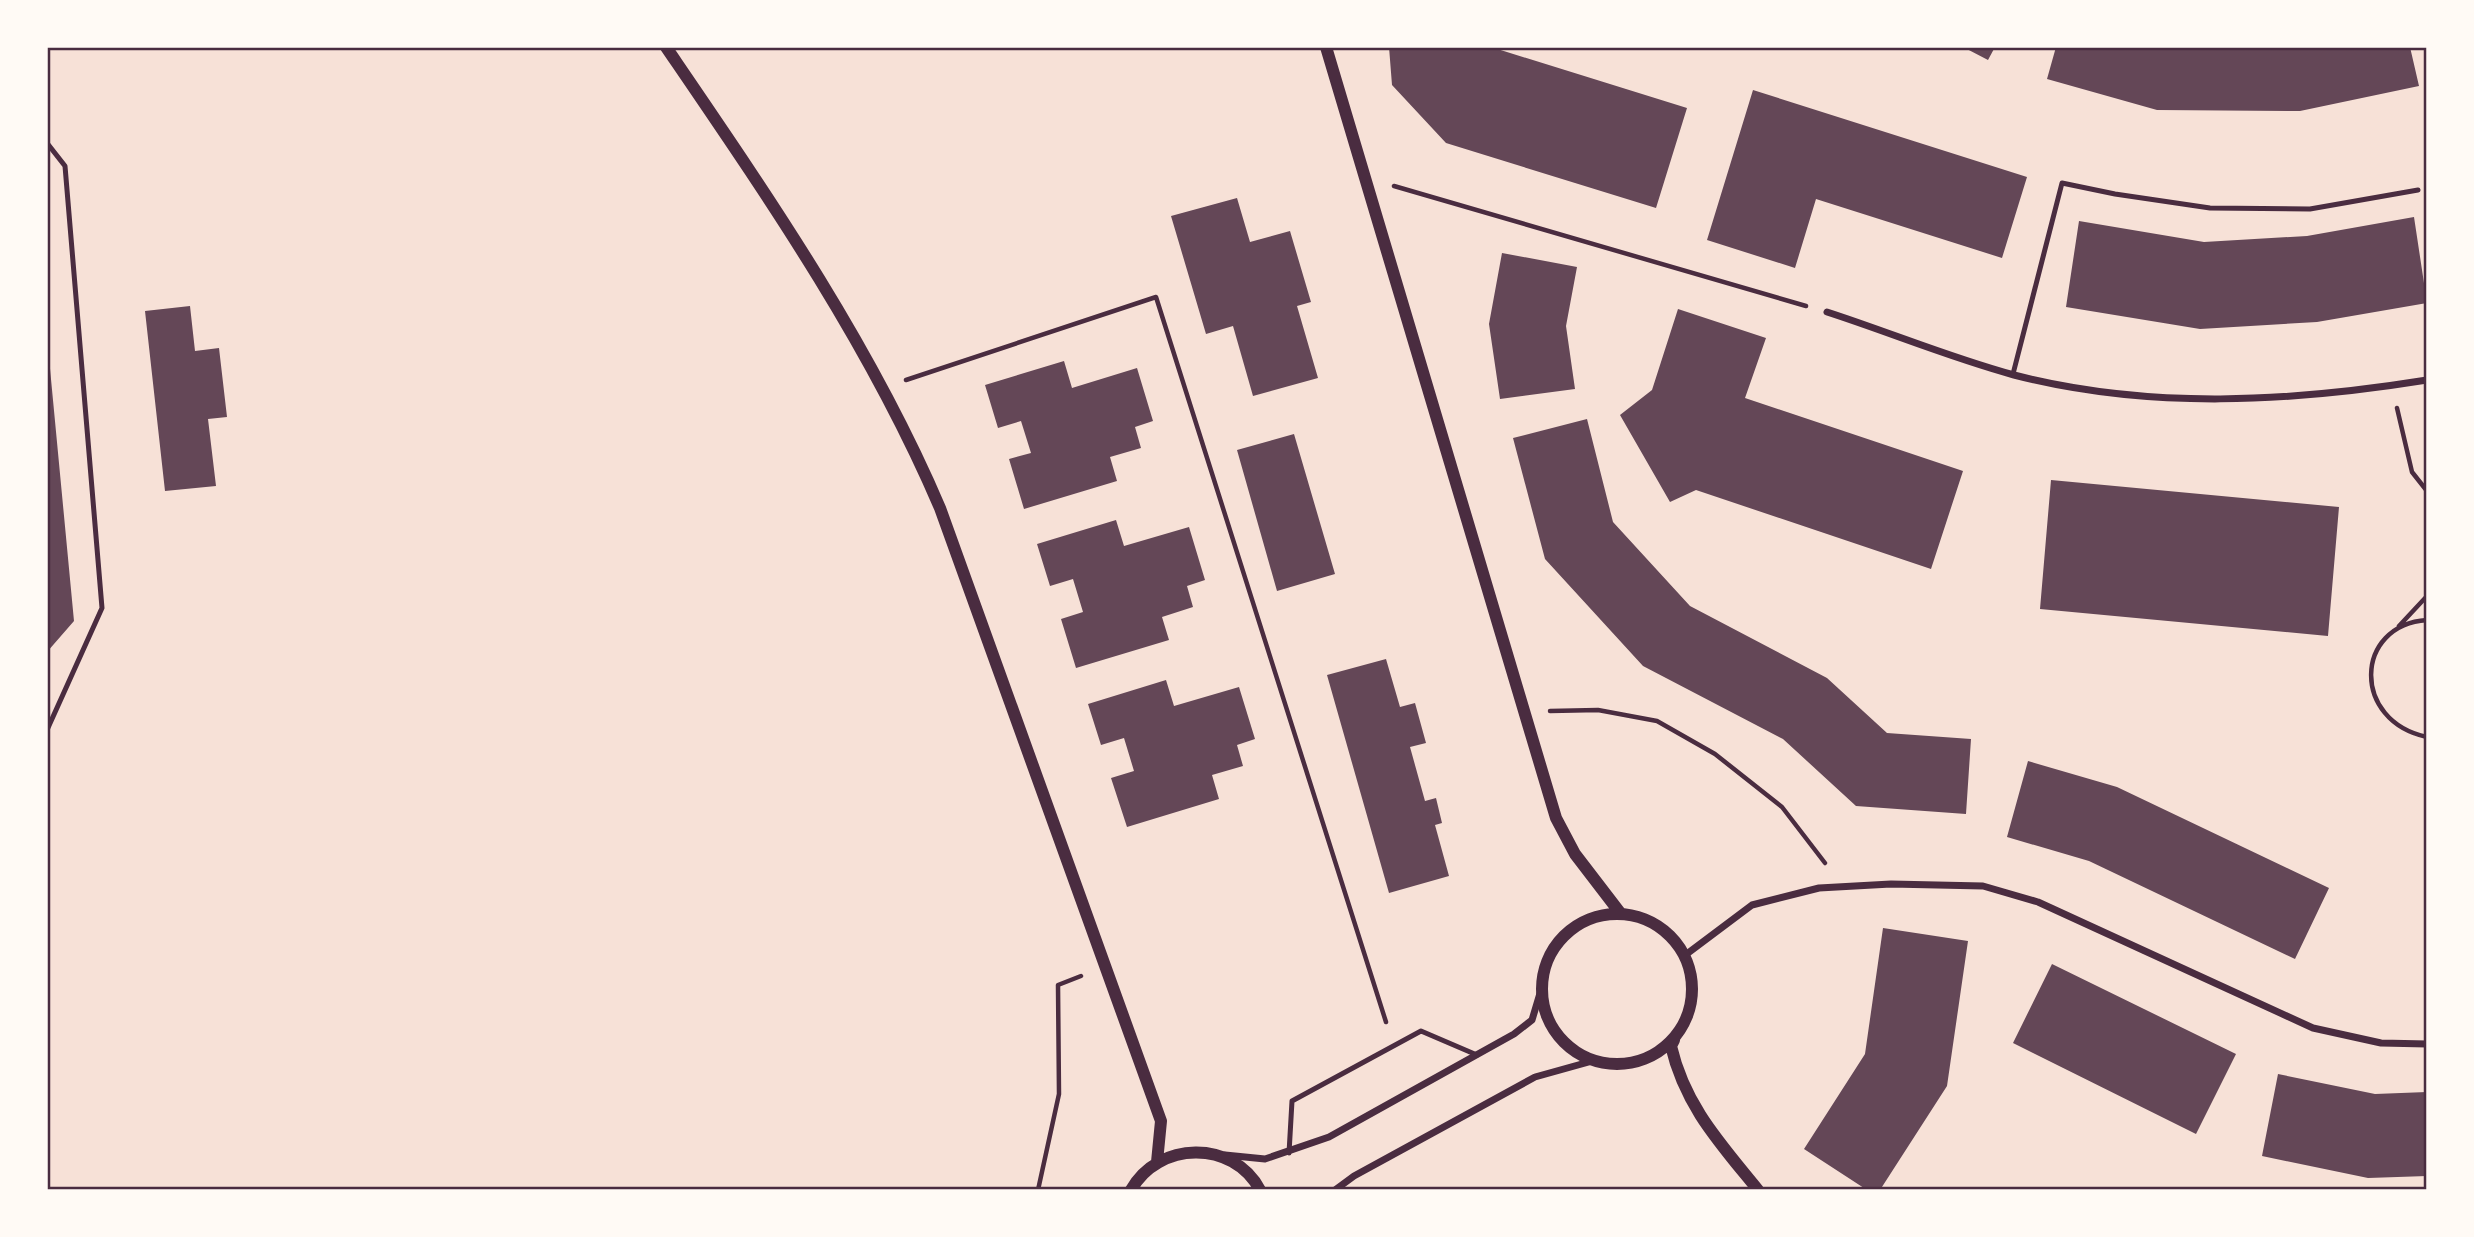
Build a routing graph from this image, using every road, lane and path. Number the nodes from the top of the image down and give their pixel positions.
1 (666, 47) edge
2 (1329, 50) edge
3 (47, 143) edge
4 (1365, 177) junction
5 (2418, 190) dead end
6 (1827, 312) joint
7 (2013, 374) junction
8 (2427, 380) edge
9 (2393, 386) junction
10 (884, 388) junction
11 (2427, 491) edge
12 (2427, 596) edge
13 (2427, 620) edge
14 (2396, 629) junction
15 (1525, 712) junction
16 (47, 730) edge
17 (2427, 737) edge
18 (1843, 886) junction
19 (1621, 914) junction
20 (1684, 956) junction
21 (1105, 967) junction
22 (1541, 990) junction
23 (1683, 1025) junction
24 (2427, 1044) edge
25 (1394, 1046) junction
26 (1477, 1055) junction
27 (1596, 1060) junction
28 (1289, 1153) junction
29 (1216, 1154) junction
30 (1157, 1161) junction
31 (1038, 1190) edge
32 (1131, 1190) edge
33 (1260, 1190) edge
34 (1335, 1190) edge
35 (1758, 1190) edge

1 - 10 street
2 - 4 street
3 - 16 lane
4 - 6 path
4 - 15 street
5 - 7 lane
6 - 7 street
7 - 9 street
8 - 9 street
9 - 11 path
10 - 21 street
10 - 25 path
12 - 14 path
13 - 14 path
14 - 17 path
15 - 18 path
15 - 19 street
18 - 20 street
18 - 24 street
19 - 20 street
19 - 22 street
20 - 23 street
21 - 30 street
21 - 31 path
22 - 26 street
22 - 27 street
23 - 27 street
23 - 35 street
25 - 26 lane
25 - 28 lane
26 - 28 street
27 - 34 street
28 - 29 street
29 - 30 street
29 - 33 street
30 - 32 street

